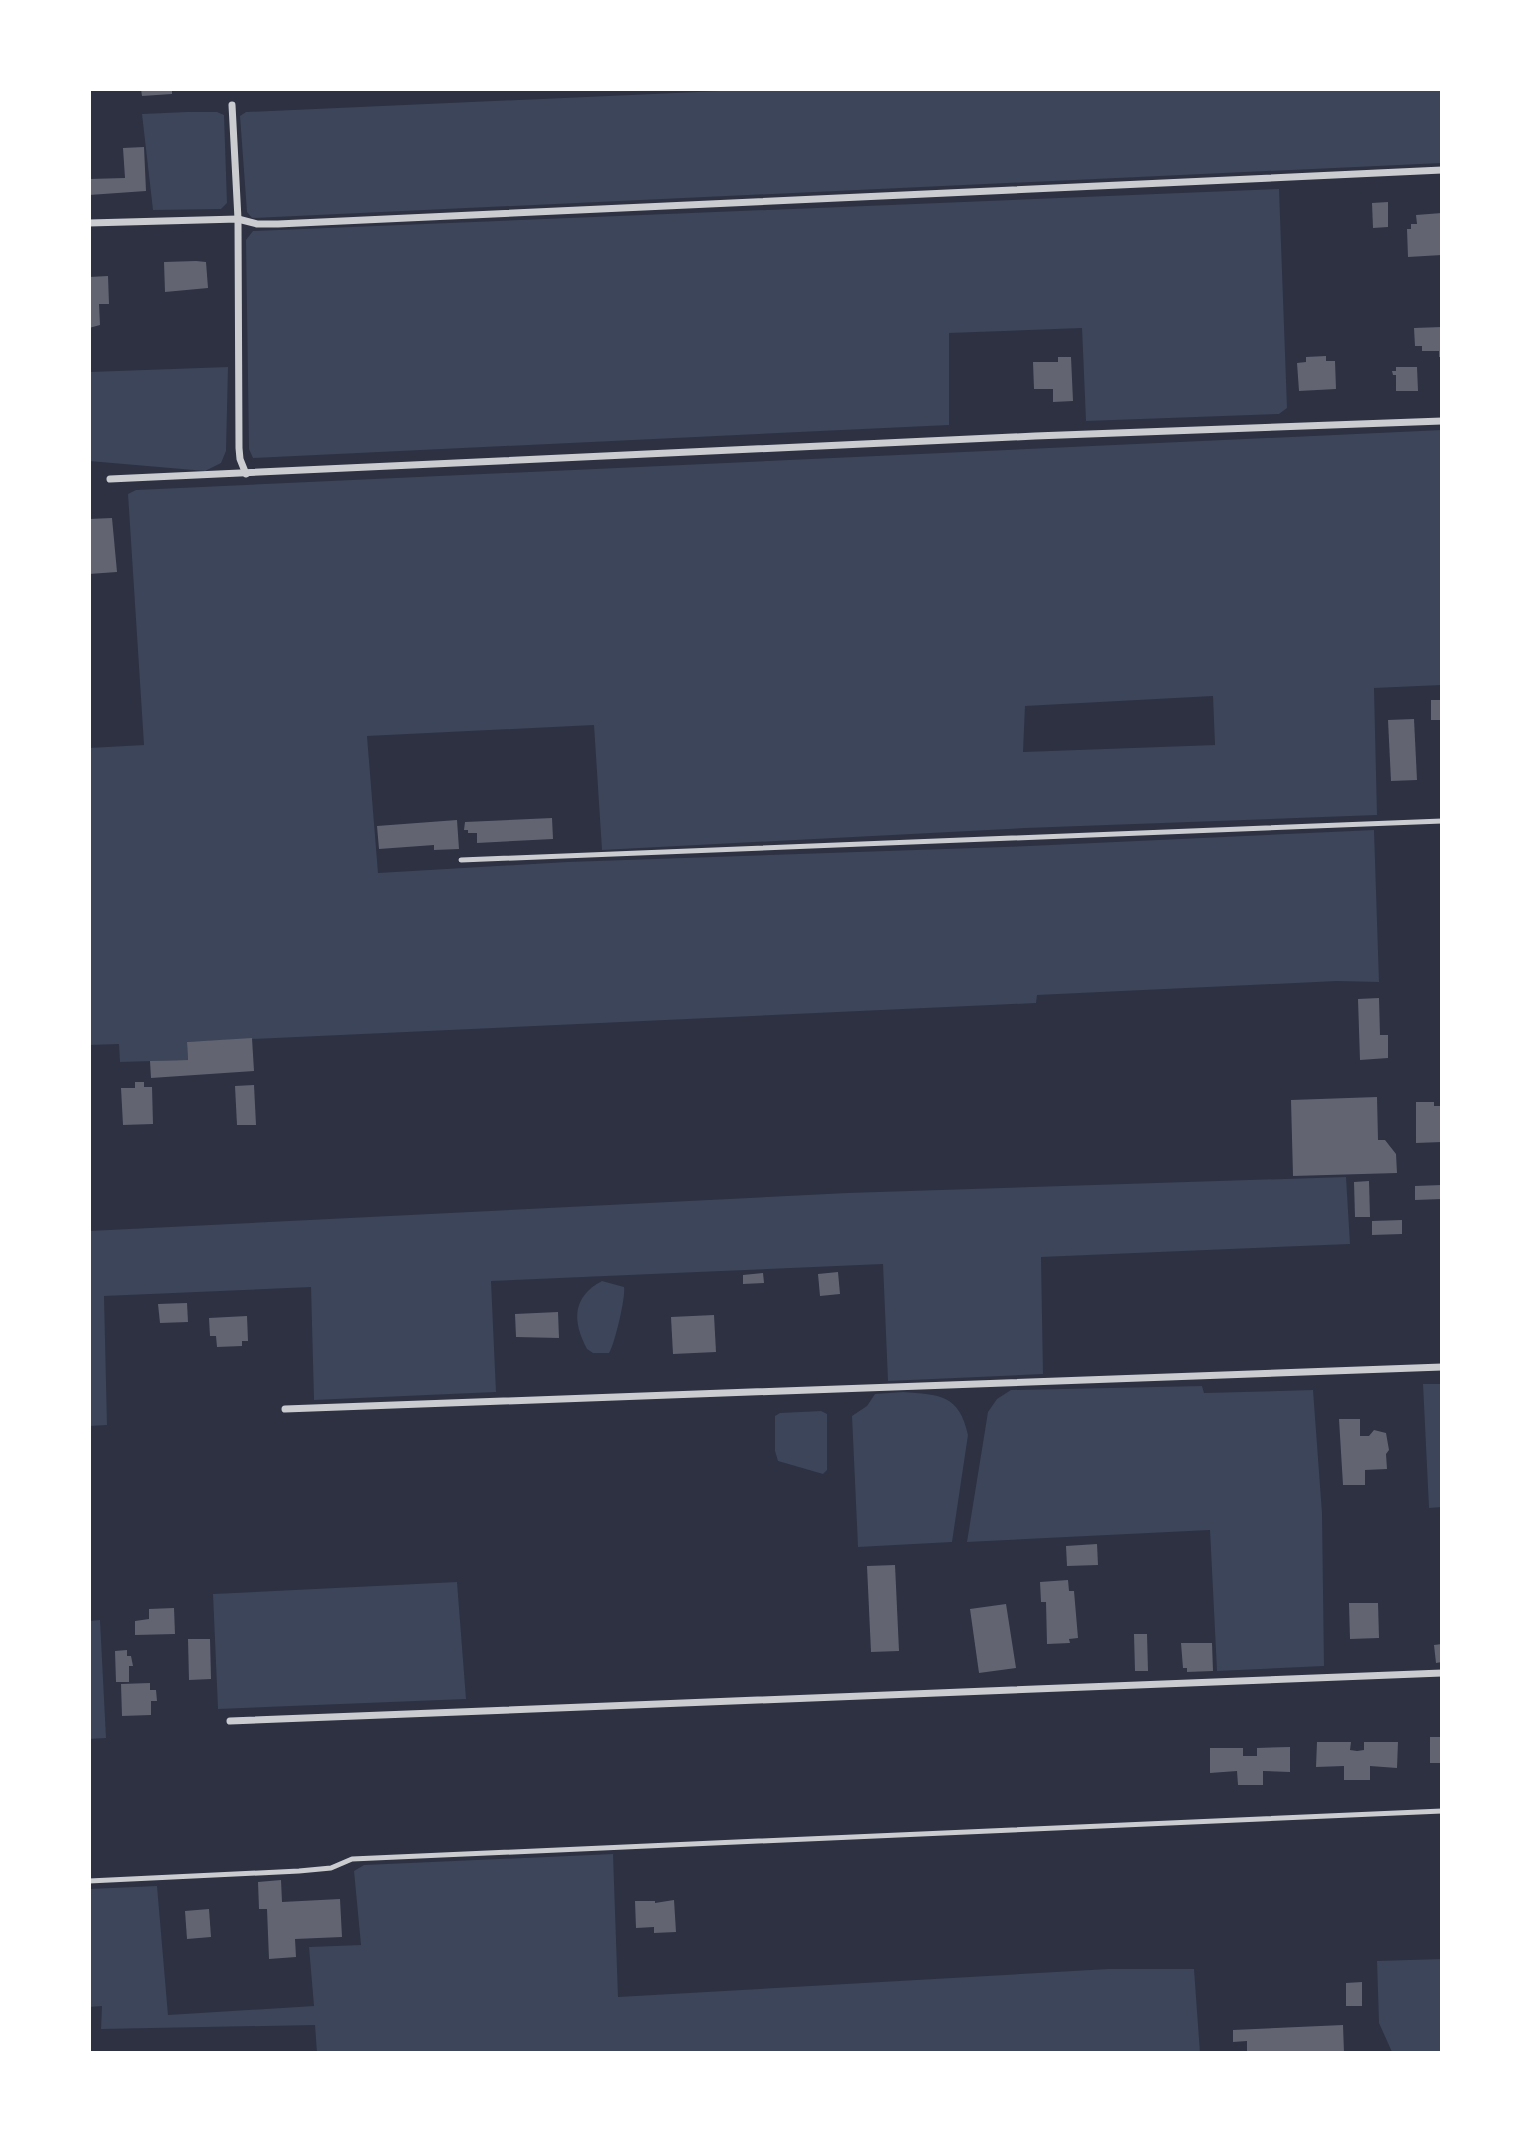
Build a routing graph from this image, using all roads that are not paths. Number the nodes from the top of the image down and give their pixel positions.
1 (232, 105) dead end
2 (1442, 170) edge
3 (239, 219) junction
4 (89, 223) edge
5 (1442, 421) edge
6 (246, 474) junction
7 (110, 479) dead end
8 (1442, 821) edge
9 (461, 860) dead end
10 (1442, 1367) edge
11 (285, 1409) dead end
12 (1442, 1673) edge
13 (230, 1721) dead end
14 (1442, 1811) edge
15 (89, 1881) edge

1 - 3 street
2 - 3 street
3 - 4 street
3 - 6 street
5 - 6 street
6 - 7 street
8 - 9 lane
10 - 11 street
12 - 13 street
14 - 15 lane

